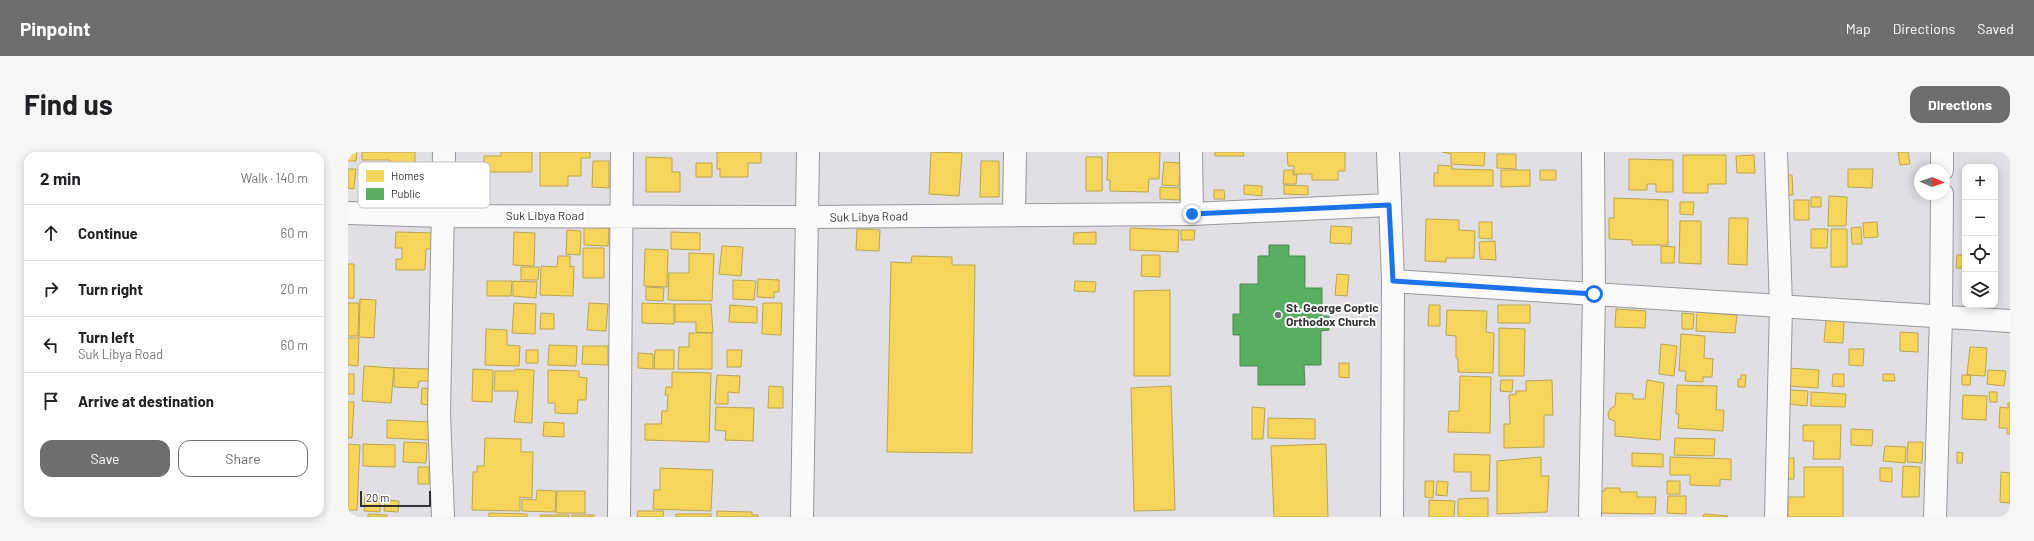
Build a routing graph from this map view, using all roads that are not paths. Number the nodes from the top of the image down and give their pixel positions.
1 (444, 152) edge
2 (622, 152) edge
3 (808, 152) edge
4 (1015, 152) edge
5 (1191, 152) edge
6 (1388, 152) edge
7 (1593, 152) edge
8 (1776, 152) edge
9 (1942, 152) edge
10 (444, 162) edge
11 (1942, 164) edge
12 (1942, 200) edge
13 (1389, 205) junction
14 (442, 208) edge
15 (348, 213) edge
16 (1192, 214) junction
17 (1014, 215) junction
18 (442, 216) junction
19 (621, 216) junction
20 (807, 217) junction
21 (1393, 281) junction
22 (1594, 294) junction
23 (1781, 306) junction
24 (1941, 317) junction
25 (2010, 321) edge
26 (443, 517) edge
27 (619, 517) edge
28 (802, 517) edge
29 (1392, 517) edge
30 (1590, 517) edge
31 (1776, 517) edge
32 (1935, 517) edge

1 - 10 street
2 - 19 street
3 - 20 street
4 - 17 street
5 - 16 street
6 - 13 street
7 - 22 street
8 - 23 street
9 - 11 street
12 - 24 street
13 - 16 street, Suk Libya Road
13 - 21 street
14 - 18 street
15 - 18 street, Suk Libya Road
16 - 17 street, Suk Libya Road
17 - 20 street, Suk Libya Road
18 - 19 street, Suk Libya Road
18 - 26 street
19 - 20 street, Suk Libya Road
19 - 27 street
20 - 28 street
21 - 22 street
21 - 29 street
22 - 23 street
22 - 30 street
23 - 24 street
23 - 31 street
24 - 25 street
24 - 32 street

